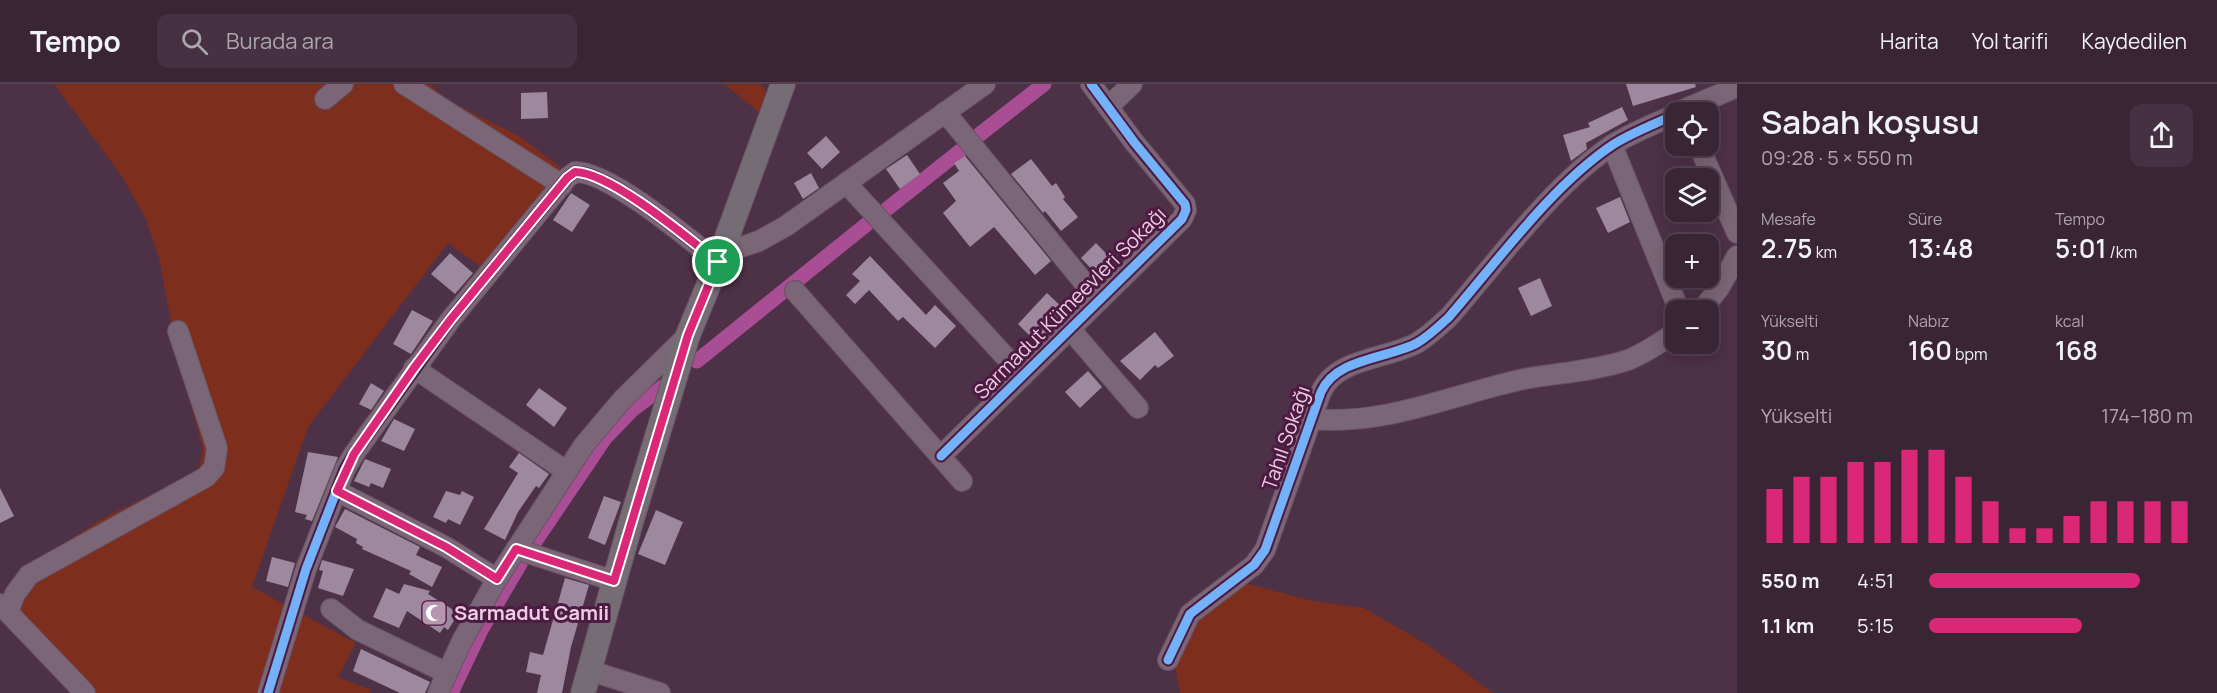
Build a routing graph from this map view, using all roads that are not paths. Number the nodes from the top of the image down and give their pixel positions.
1 (343, 84) edge
2 (404, 84) edge
3 (783, 84) edge
4 (986, 84) edge
5 (1091, 84) edge
6 (1132, 84) edge
7 (1737, 87) edge
8 (325, 99) dead end
9 (1703, 102) edge
10 (1108, 107) junction
11 (945, 112) junction
12 (1665, 120) edge
13 (1612, 145) junction
14 (1703, 156) edge
15 (846, 183) junction
16 (562, 185) junction
17 (1737, 233) edge
18 (1737, 256) edge
19 (719, 258) junction
20 (795, 291) dead end
21 (1675, 300) edge
22 (1710, 300) edge
23 (1099, 301) junction
24 (1070, 329) junction
25 (178, 331) dead end
26 (688, 335) junction
27 (1665, 340) edge
28 (414, 368) junction
29 (1023, 376) junction
30 (1138, 408) dead end
31 (1312, 419) junction
32 (941, 456) junction
33 (566, 471) junction
34 (962, 481) dead end
35 (337, 491) junction
36 (516, 549) junction
37 (497, 579) junction
38 (614, 581) junction
39 (4, 608) edge
40 (331, 609) dead end
41 (1168, 660) dead end
42 (588, 670) junction
43 (447, 673) junction
44 (85, 693) edge
45 (268, 693) edge
46 (438, 693) edge
47 (583, 693) edge
48 (660, 693) edge

1 - 8 street
2 - 16 street
3 - 19 main road
4 - 11 street
5 - 10 street, Sarmadut Kümeevleri Sokağı
6 - 10 street
7 - 9 street, Tahıl Sokağı
10 - 23 street, Sarmadut Kümeevleri Sokağı
11 - 15 street
11 - 23 street, Sarmadut Kümeevleri Sokağı
12 - 13 street, Tahıl Sokağı
13 - 21 street
13 - 31 street, Tahıl Sokağı
14 - 17 street
15 - 19 street
15 - 29 street, Sarmadut Kümeevleri Sokağı
16 - 19 street
16 - 28 street
18 - 22 street
19 - 26 main road
20 - 32 street
23 - 24 street, Sarmadut Kümeevleri Sokağı
24 - 29 street, Sarmadut Kümeevleri Sokağı
24 - 30 street, Sarmadut Kümeevleri Sokağı
25 - 39 street
26 - 33 street
26 - 38 main road
27 - 31 street
28 - 33 street
28 - 35 street
29 - 32 street, Sarmadut Kümeevleri Sokağı
31 - 41 street, Tahıl Sokağı
32 - 34 street
33 - 36 street
35 - 37 street
35 - 45 street
36 - 37 street
36 - 38 street
37 - 43 street
38 - 42 main road
39 - 44 street
40 - 43 street
42 - 47 main road
42 - 48 street
43 - 46 street

